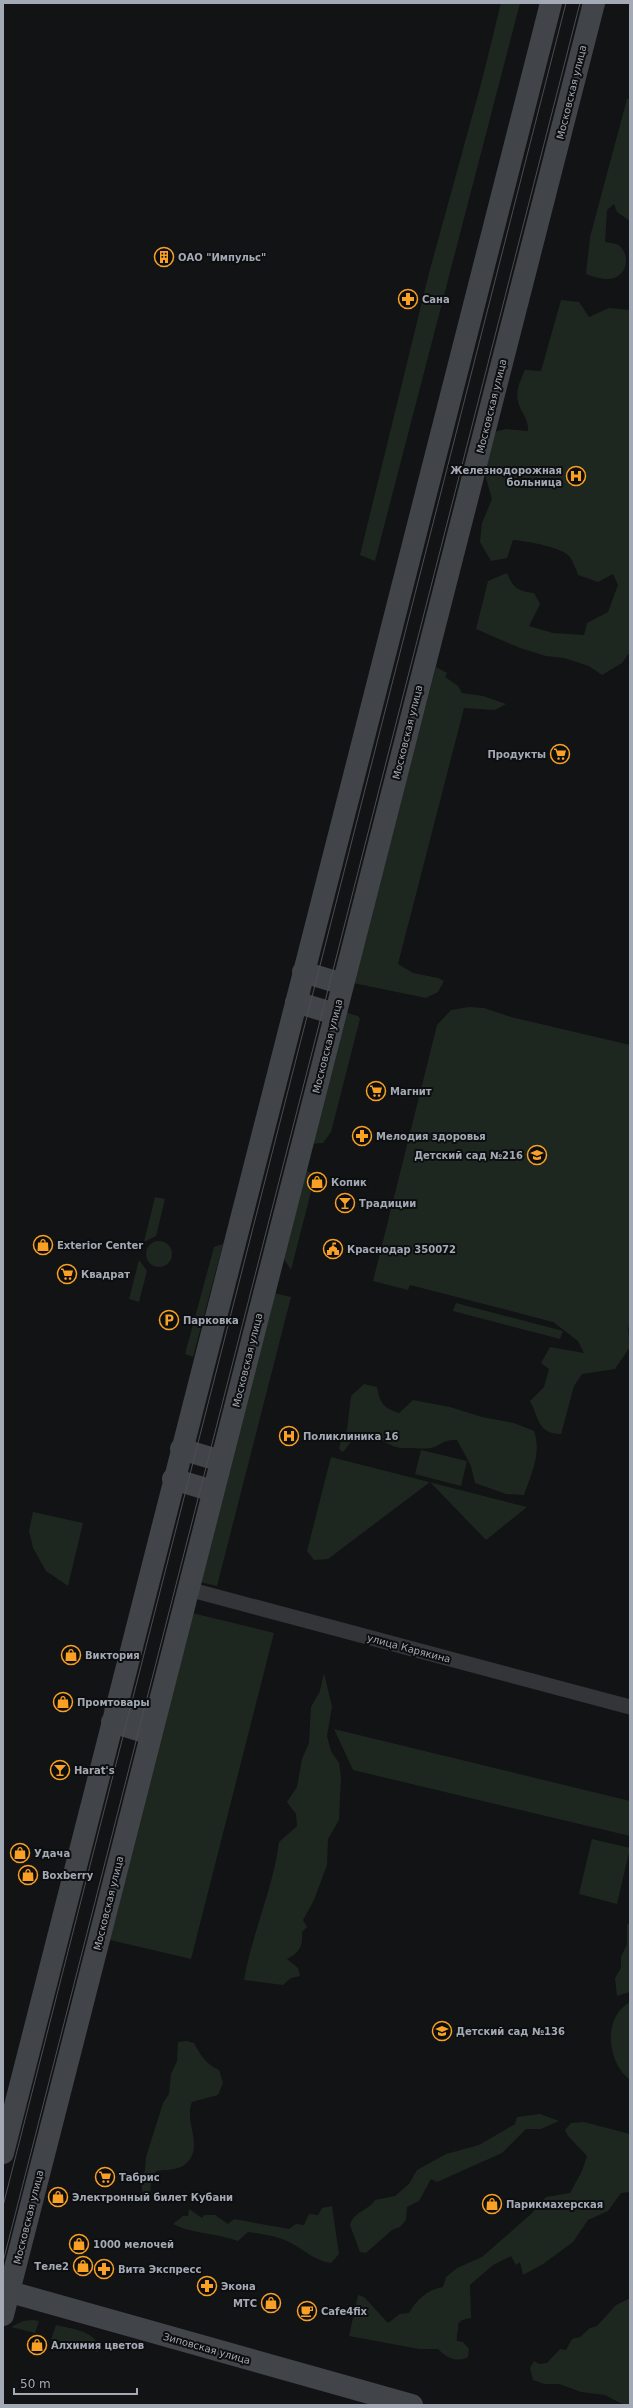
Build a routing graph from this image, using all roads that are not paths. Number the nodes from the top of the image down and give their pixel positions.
1 (551, 3) edge
2 (593, 3) edge
3 (303, 972) junction
4 (343, 984) junction
5 (296, 1002) junction
6 (335, 1014) junction
7 (181, 1449) junction
8 (221, 1461) junction
9 (173, 1479) junction
10 (213, 1491) junction
11 (188, 1589) junction
12 (630, 1707) edge
13 (114, 1714) junction
14 (153, 1726) junction
15 (3, 2153) edge
16 (6, 2290) edge
17 (3, 2315) edge
18 (412, 2405) edge

1 - 3 street
2 - 4 street, Московская улица
3 - 4 street
3 - 5 street
4 - 6 street, Московская улица
5 - 6 street
5 - 7 street
6 - 8 street, Московская улица
7 - 8 street
7 - 9 street
8 - 10 street, Московская улица
9 - 10 street
9 - 13 street
10 - 11 street, Московская улица
11 - 12 street, улица Карякина
11 - 14 street, Московская улица
13 - 14 street
13 - 15 street
14 - 16 street, Московская улица
16 - 17 street, Московская улица
16 - 18 street, Зиповская улица

